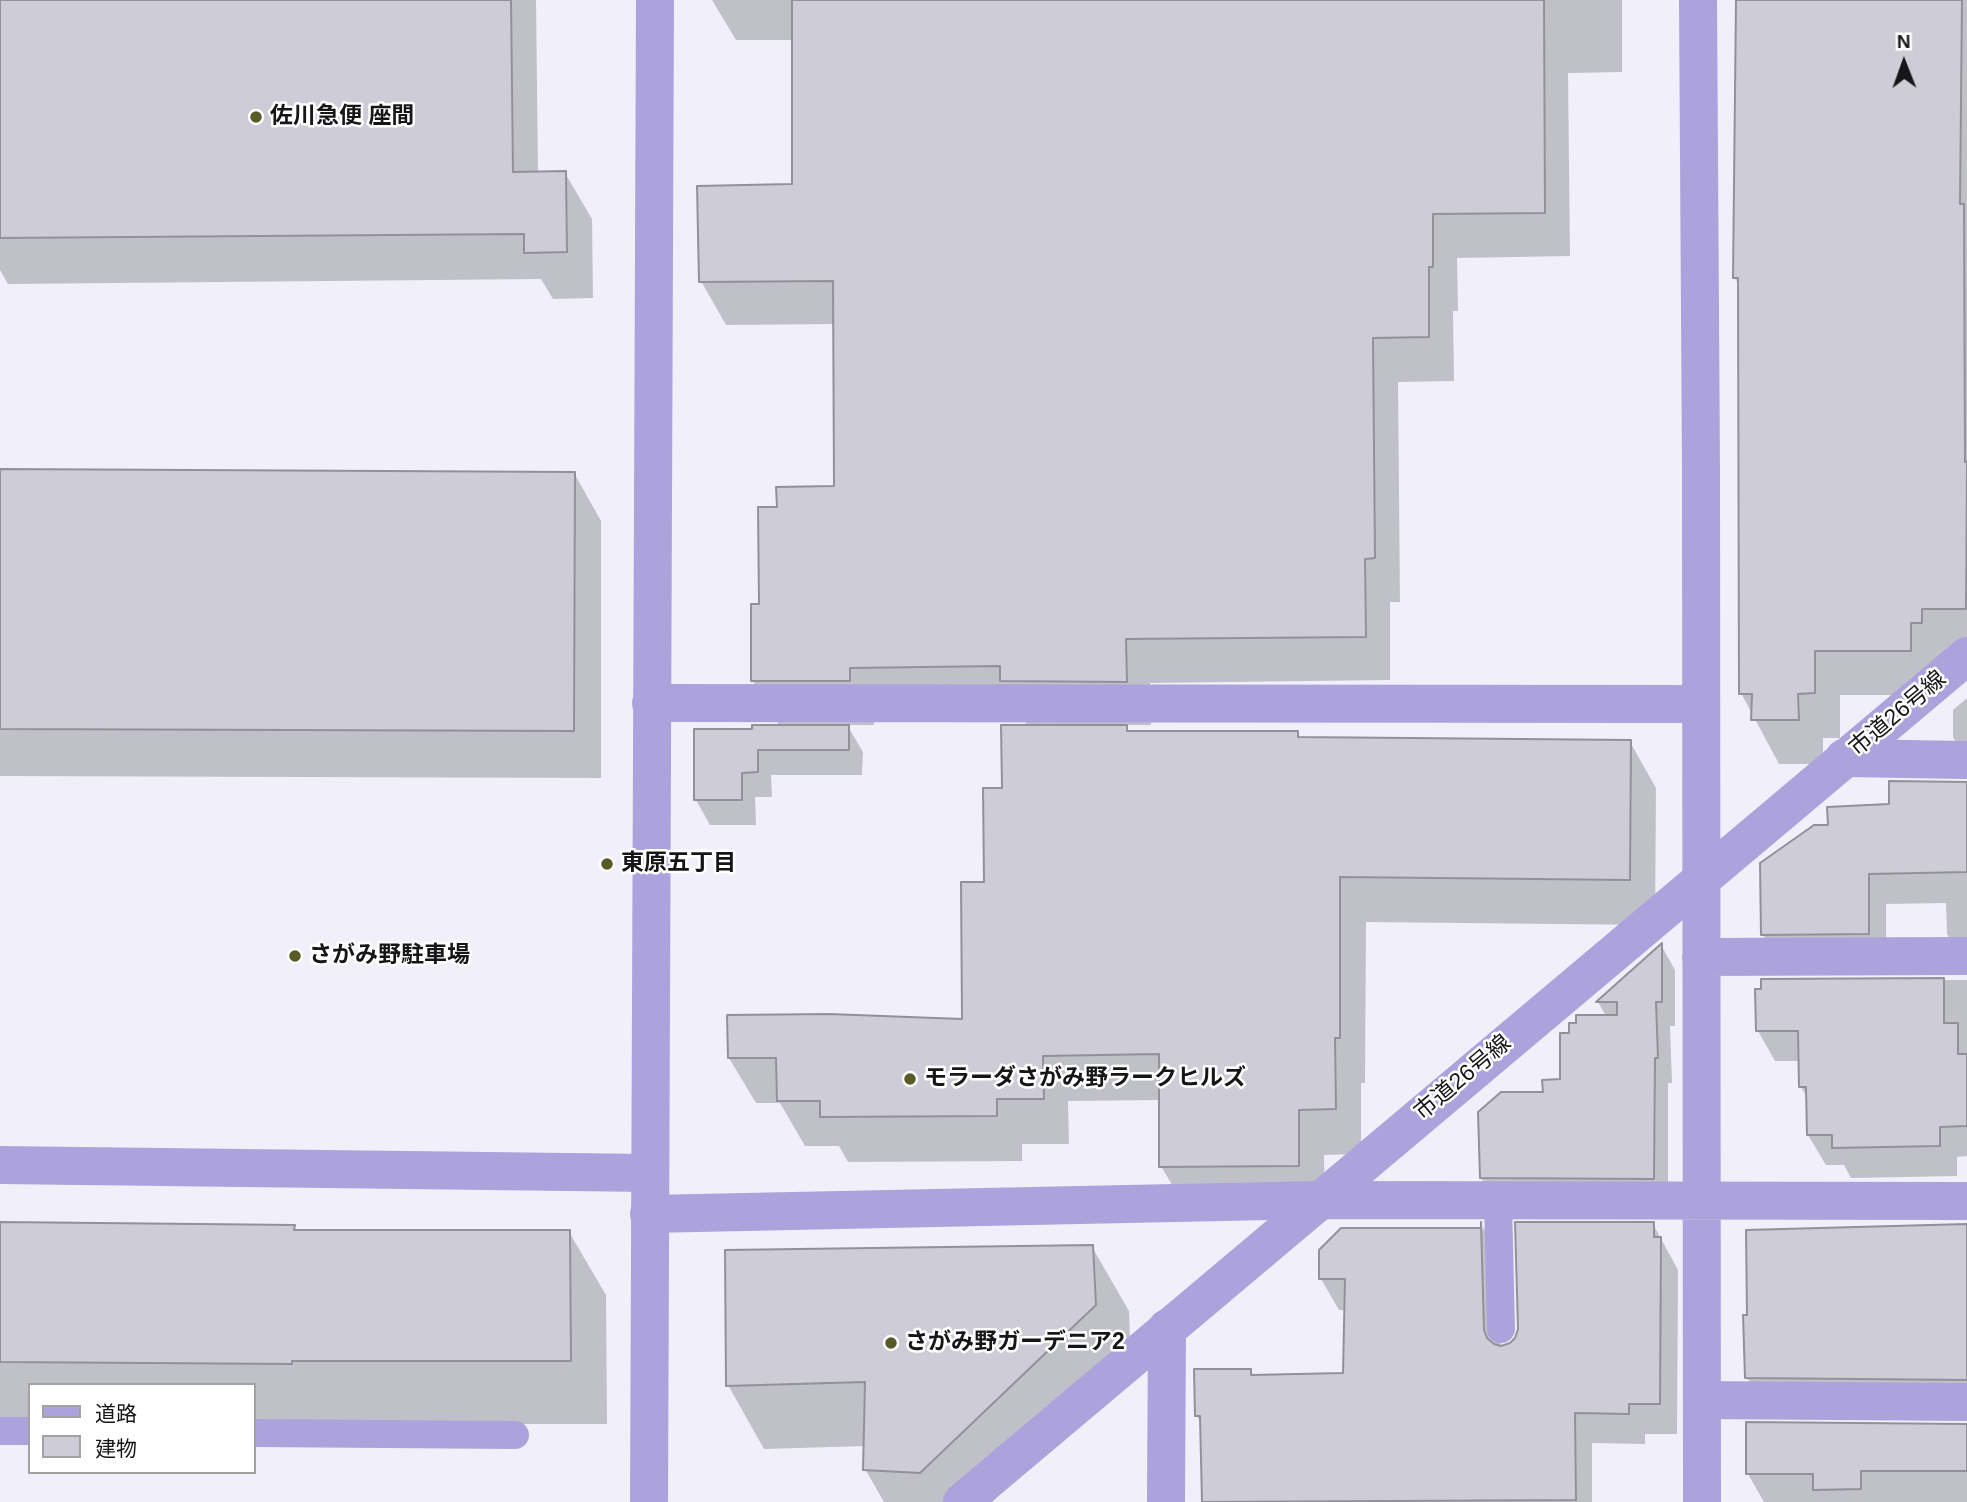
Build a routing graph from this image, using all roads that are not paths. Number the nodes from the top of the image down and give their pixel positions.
1 (655, 0) edge
2 (1698, 0) edge
3 (1967, 656) edge
4 (651, 703) junction
5 (1701, 704) junction
6 (1843, 758) junction
7 (1967, 760) edge
8 (1701, 878) junction
9 (1967, 956) edge
10 (1701, 957) junction
11 (0, 1165) edge
12 (650, 1172) junction
13 (1318, 1200) junction
14 (1498, 1201) junction
15 (1967, 1201) edge
16 (1702, 1202) junction
17 (649, 1214) junction
18 (1167, 1328) junction
19 (1501, 1329) dead end
20 (1702, 1400) junction
21 (1967, 1402) edge
22 (0, 1431) edge
23 (28, 1431) edge
24 (256, 1433) edge
25 (515, 1435) dead end
26 (649, 1502) edge
27 (962, 1502) edge
28 (1166, 1502) edge
29 (1702, 1502) edge

1 - 4 street
2 - 5 street
3 - 6 street, 市道26号線
4 - 5 street
4 - 12 street
5 - 8 street
6 - 7 street
6 - 8 street, 市道26号線
8 - 10 street
8 - 13 street, 市道26号線
9 - 10 street
10 - 16 street
11 - 12 street
12 - 17 street
13 - 14 street
13 - 17 street
13 - 18 street, 市道26号線
14 - 16 street
14 - 19 lane
15 - 16 street
16 - 20 street
17 - 26 street
18 - 27 street, 市道26号線
18 - 28 street
20 - 21 street
20 - 29 street
22 - 23 lane
24 - 25 lane

